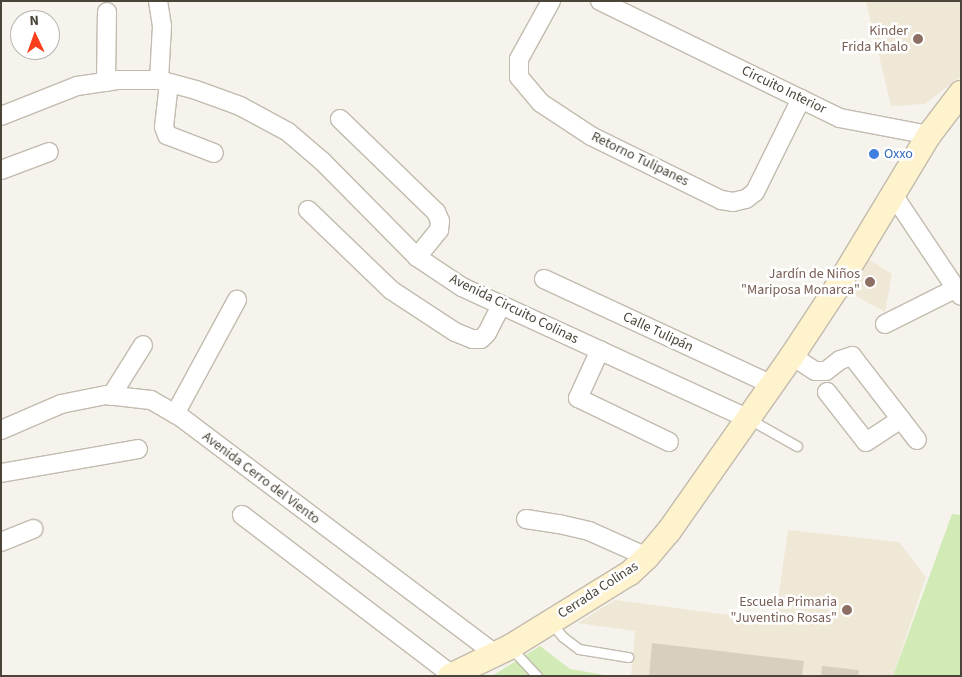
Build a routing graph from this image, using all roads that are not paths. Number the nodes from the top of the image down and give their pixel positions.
1 (158, 1) edge
2 (551, 1) edge
3 (600, 1) edge
4 (107, 12) dead end
5 (164, 81) junction
6 (106, 82) junction
7 (961, 93) edge
8 (801, 99) junction
9 (1, 116) edge
10 (340, 119) dead end
11 (929, 135) junction
12 (49, 152) dead end
13 (214, 153) dead end
14 (1, 170) edge
15 (894, 196) junction
16 (308, 210) dead end
17 (417, 257) junction
18 (544, 279) dead end
19 (958, 292) edge
20 (237, 300) dead end
21 (501, 305) junction
22 (885, 324) dead end
23 (144, 345) dead end
24 (600, 350) junction
25 (792, 356) junction
26 (772, 385) junction
27 (827, 392) dead end
28 (111, 396) junction
29 (175, 414) junction
30 (747, 418) junction
31 (901, 419) junction
32 (2, 428) edge
33 (917, 440) dead end
34 (669, 442) dead end
35 (796, 446) dead end
36 (138, 449) dead end
37 (1, 473) edge
38 (242, 515) dead end
39 (526, 519) dead end
40 (34, 530) dead end
41 (1, 542) edge
42 (647, 557) junction
43 (550, 622) junction
44 (502, 651) junction
45 (628, 657) dead end
46 (451, 675) edge
47 (537, 676) edge

1 - 5 street
2 - 8 street, Retorno Tulipanes
3 - 8 street, Circuito Interior
4 - 6 street
5 - 6 street, Avenida Circuito Colinas
5 - 13 street
5 - 17 street, Avenida Circuito Colinas
6 - 9 street, Avenida Circuito Colinas
7 - 11 main road
8 - 11 street, Circuito Interior
10 - 17 street
11 - 15 main road
12 - 14 street
15 - 19 street
15 - 25 main road
16 - 21 street
17 - 21 street, Avenida Circuito Colinas
18 - 26 street, Calle Tulipán
19 - 22 street
20 - 29 street
21 - 24 street, Avenida Circuito Colinas
23 - 28 street
24 - 30 street, Avenida Circuito Colinas
24 - 34 street
25 - 26 main road
25 - 31 street
26 - 30 main road
27 - 31 street
28 - 29 street, Avenida Cerro del Viento
28 - 32 street, Avenida Cerro del Viento
29 - 44 street, Avenida Cerro del Viento
30 - 35 lane
30 - 42 main road, Cerrada Colinas
31 - 33 street
36 - 37 street
38 - 46 street
39 - 42 street
40 - 41 street
42 - 43 main road, Cerrada Colinas
43 - 44 main road, Cerrada Colinas
43 - 45 lane
44 - 46 main road, Cerrada Colinas
44 - 47 lane

